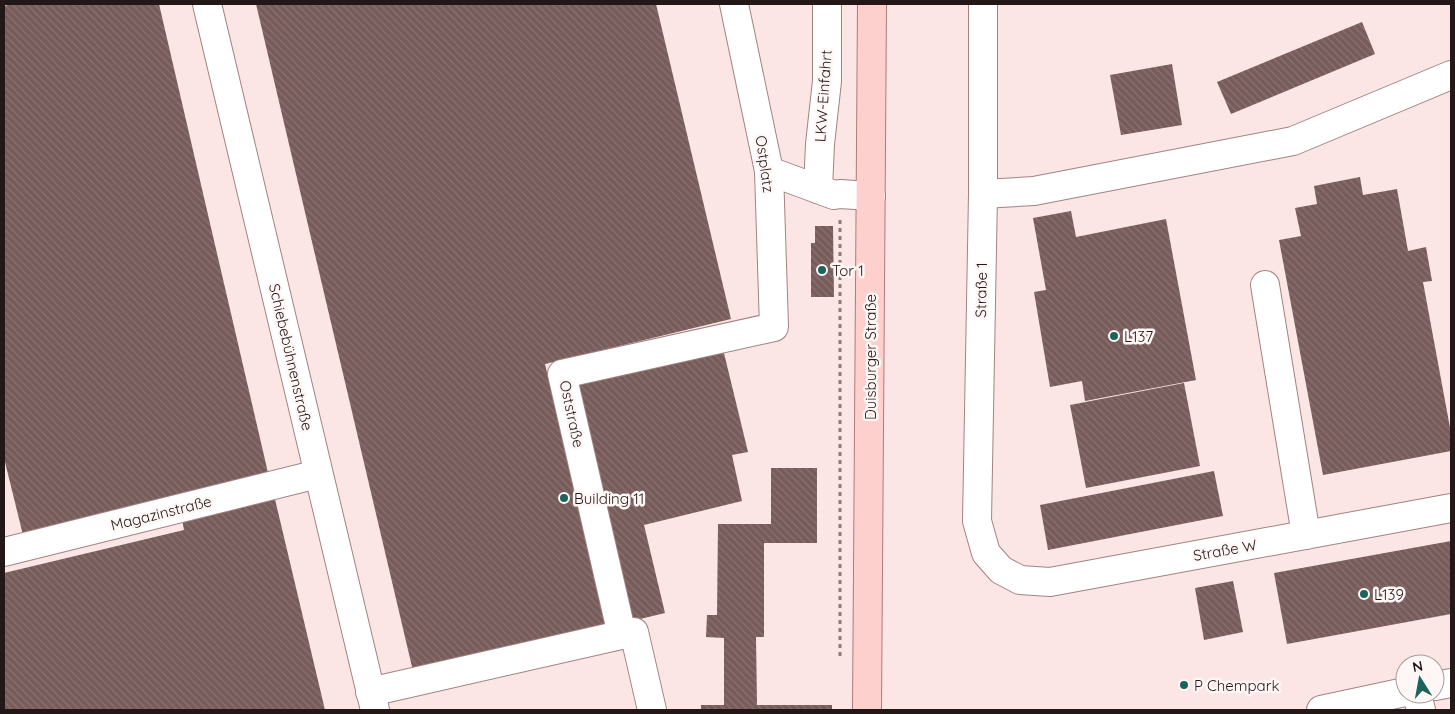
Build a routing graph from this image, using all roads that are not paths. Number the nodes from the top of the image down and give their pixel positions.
1 (207, 4) edge
2 (734, 4) edge
3 (827, 4) edge
4 (872, 4) edge
5 (983, 4) edge
6 (1451, 75) edge
7 (769, 171) junction
8 (829, 191) junction
9 (983, 194) junction
10 (871, 196) junction
11 (1265, 285) dead end
12 (774, 327) joint
13 (318, 474) junction
14 (1451, 508) edge
15 (1306, 535) junction
16 (4, 552) edge
17 (1001, 570) joint
18 (622, 635) junction
19 (1395, 695) edge
20 (373, 701) edge
21 (652, 710) edge
22 (867, 710) edge
23 (1320, 710) edge

1 - 13 street, Schiebebühnenstraße
2 - 7 street, Ostplatz
3 - 8 street, LKW-Einfahrt
4 - 10 main road, Duisburger Straße
5 - 9 street, Straße 1
6 - 9 street
7 - 8 street
7 - 12 street, Ostplatz
8 - 10 street
9 - 17 street, Straße 1
10 - 22 main road, Duisburger Straße
11 - 15 street
12 - 18 street, Oststraße
13 - 16 street, Magazinstraße
13 - 20 street, Schiebebühnenstraße
14 - 15 street, Straße W
15 - 17 street, Straße W
18 - 20 street
18 - 21 street
19 - 23 street

